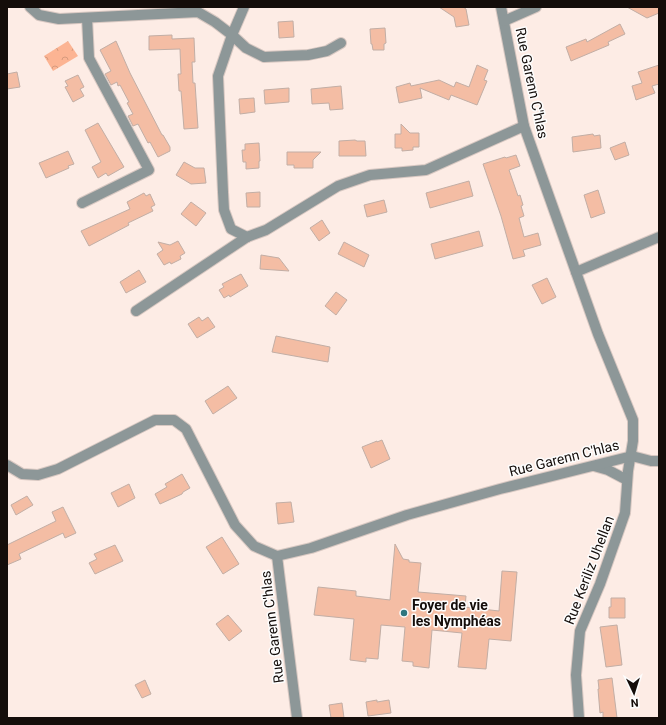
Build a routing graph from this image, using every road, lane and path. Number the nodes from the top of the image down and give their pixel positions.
1 (30, 7) edge
2 (244, 7) edge
3 (501, 7) edge
4 (536, 7) edge
5 (87, 18) junction
6 (504, 21) junction
7 (232, 35) junction
8 (341, 43) dead end
9 (524, 126) junction
10 (82, 203) dead end
11 (247, 237) junction
12 (659, 237) edge
13 (576, 272) junction
14 (136, 311) dead end
15 (632, 456) junction
16 (659, 461) edge
17 (7, 466) edge
18 (592, 466) junction
19 (627, 480) junction
20 (278, 556) junction
21 (297, 718) edge
22 (579, 718) edge

1 - 5 street
2 - 7 street
3 - 6 street, Rue Garenn C'hlas
4 - 6 street
5 - 7 street
5 - 10 street
6 - 9 street, Rue Garenn C'hlas
7 - 8 street
7 - 11 street
9 - 11 street
9 - 13 street, Rue Garenn C'hlas
11 - 14 street
12 - 13 street
13 - 15 street, Rue Garenn C'hlas
15 - 16 street
15 - 18 street, Rue Garenn C'hlas
15 - 19 street, Rue Keriliz Uhellan
17 - 20 street
18 - 19 street
18 - 20 street, Rue Garenn C'hlas
19 - 22 street, Rue Keriliz Uhellan
20 - 21 street, Rue Garenn C'hlas

